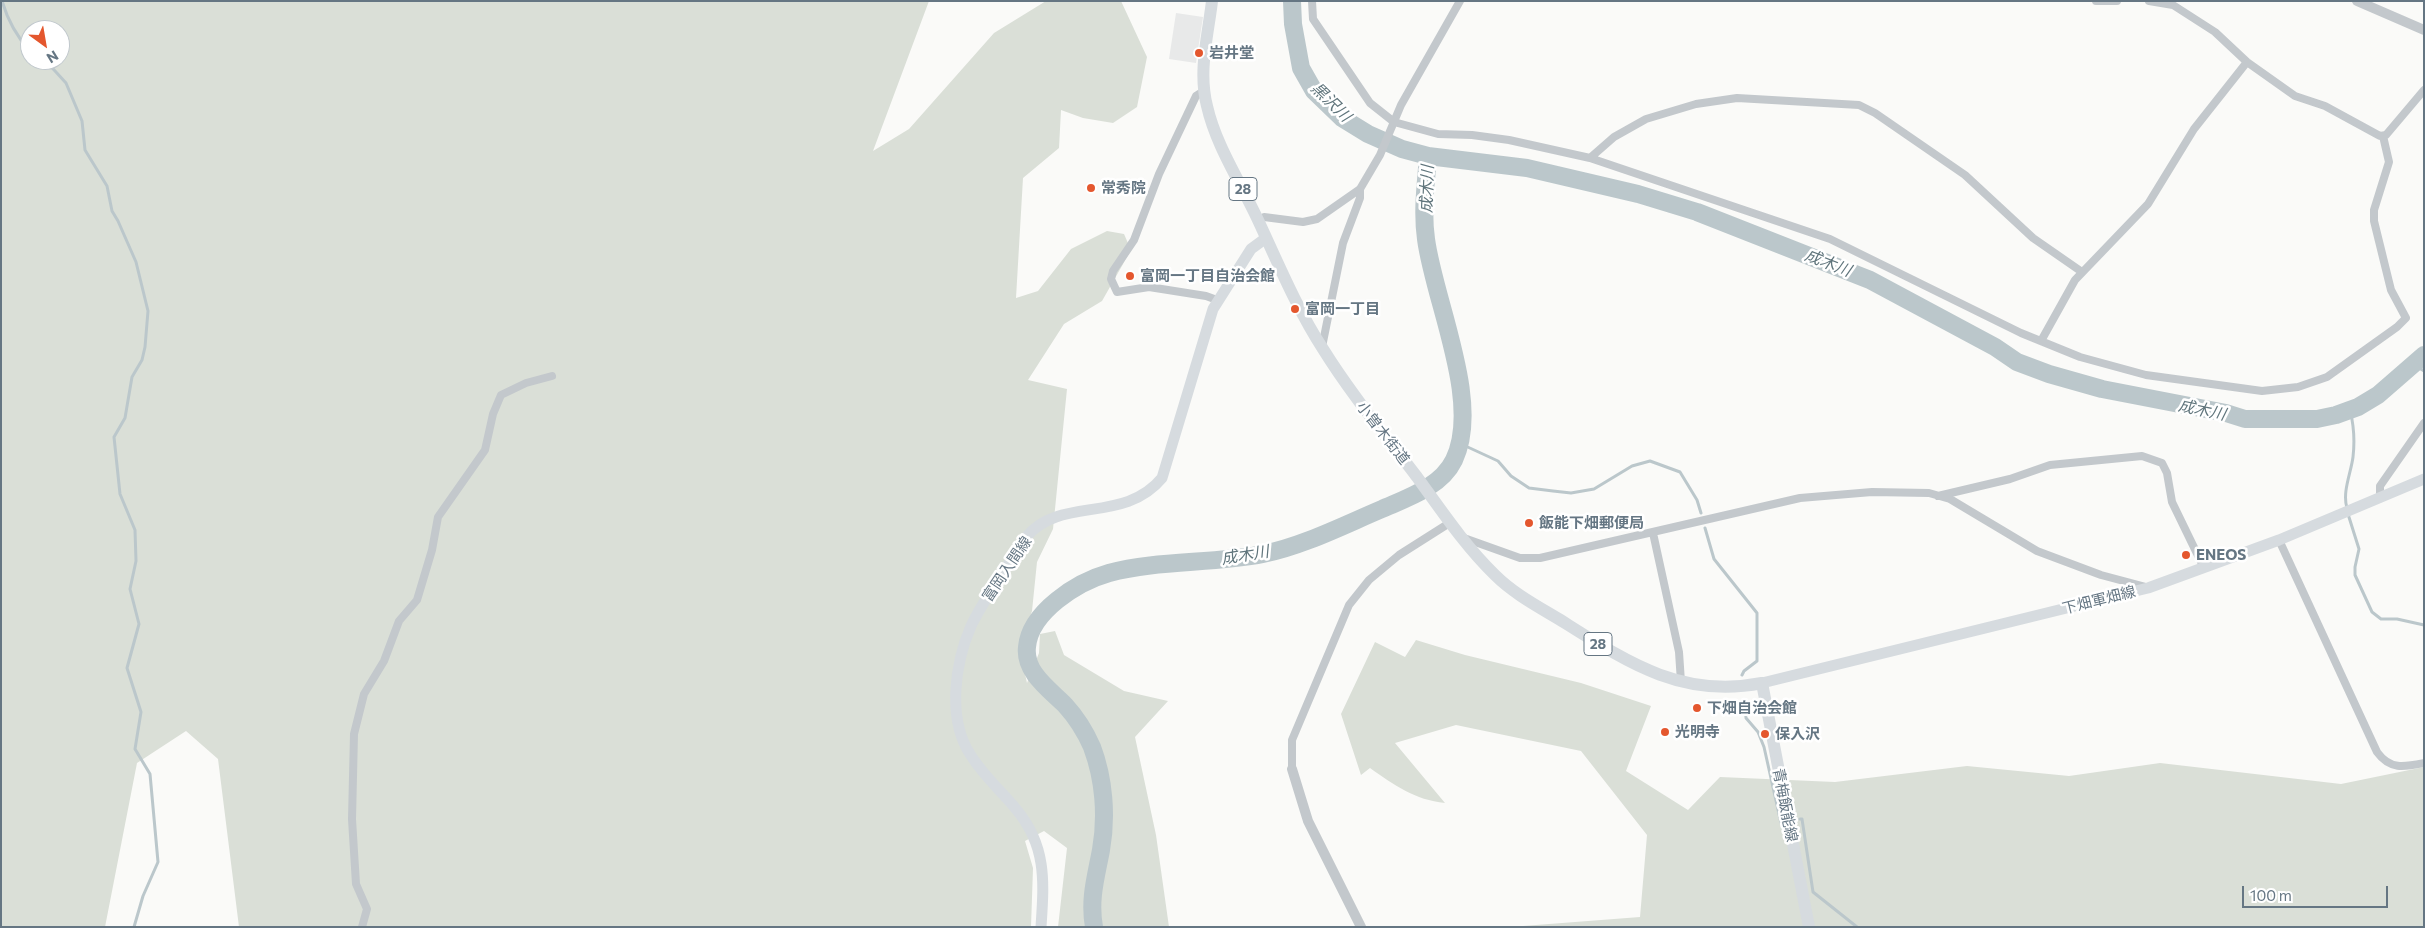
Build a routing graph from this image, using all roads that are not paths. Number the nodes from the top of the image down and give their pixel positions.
1 (1212, 1) edge
2 (1312, 1) edge
3 (1460, 1) edge
4 (2096, 1) edge
5 (2117, 1) edge
6 (2149, 1) edge
7 (2357, 1) edge
8 (2424, 30) edge
9 (2247, 62) junction
10 (2424, 90) edge
11 (1204, 91) junction
12 (1394, 122) junction
13 (2383, 136) junction
14 (1590, 158) junction
15 (1360, 189) junction
16 (1258, 220) junction
17 (1266, 238) junction
18 (2082, 272) junction
19 (1217, 300) junction
20 (2041, 341) junction
21 (1322, 348) junction
22 (552, 376) dead end
23 (2424, 423) edge
24 (2424, 479) edge
25 (1938, 496) junction
26 (2380, 497) junction
27 (1448, 519) junction
28 (1653, 533) junction
29 (1463, 538) junction
30 (2279, 540) junction
31 (2204, 568) junction
32 (2148, 588) junction
33 (1681, 682) junction
34 (1762, 683) junction
35 (2424, 763) edge
36 (1292, 770) joint
37 (362, 927) edge
38 (1041, 927) edge
39 (1361, 927) edge
40 (1809, 927) edge

1 - 11 main road, 小曽木街道 / 28
2 - 12 street
3 - 12 street
4 - 5 street
6 - 9 street
7 - 8 street
9 - 13 street
9 - 18 street
10 - 13 street
11 - 16 main road, 小曽木街道 / 28
11 - 19 street
12 - 14 street
12 - 15 street
13 - 20 street
14 - 18 street
14 - 20 street
15 - 16 street
15 - 21 street
16 - 17 main road, 小曽木街道 / 28
17 - 19 main road, 富岡入間線
17 - 21 main road, 小曽木街道 / 28
18 - 20 street
19 - 38 main road, 富岡入間線
21 - 27 main road, 小曽木街道 / 28
22 - 37 street
23 - 26 street
24 - 26 main road, 下畑軍畑線
25 - 28 street
25 - 31 street
25 - 32 street
26 - 30 main road, 下畑軍畑線
27 - 29 main road, 小曽木街道 / 28
27 - 36 street
28 - 29 street
28 - 33 street
29 - 33 main road, 小曽木街道 / 28
30 - 31 main road, 下畑軍畑線
30 - 35 street
31 - 32 main road, 下畑軍畑線
32 - 34 main road, 下畑軍畑線
33 - 34 main road, 小曽木街道 / 28
34 - 40 main road, 青梅飯能線
36 - 39 street

